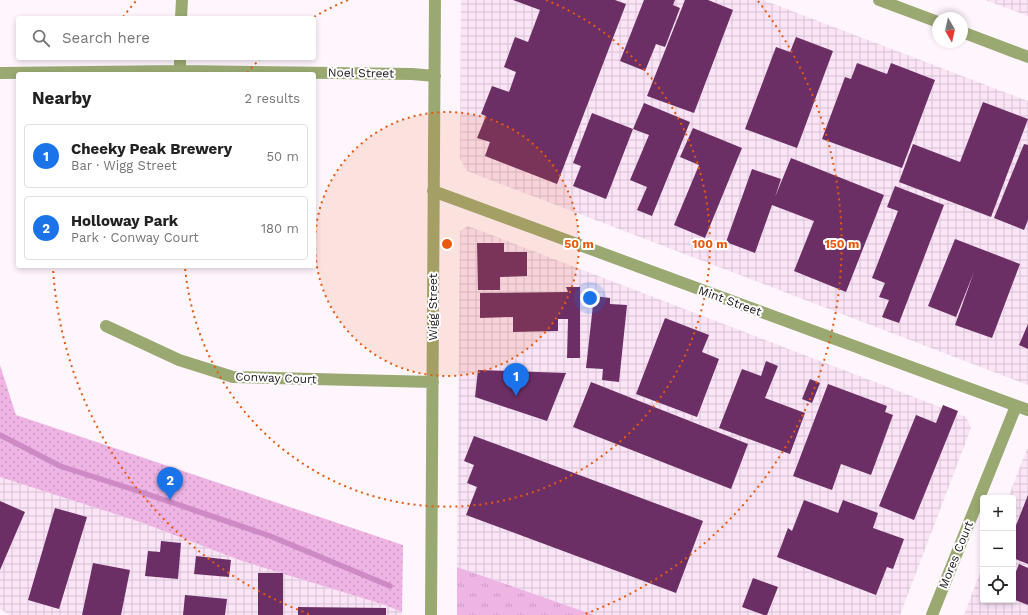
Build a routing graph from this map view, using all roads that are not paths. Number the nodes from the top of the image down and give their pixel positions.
1 (182, 0) edge
2 (435, 0) edge
3 (879, 0) edge
4 (181, 16) edge
5 (932, 20) edge
6 (968, 34) edge
7 (1028, 57) edge
8 (180, 60) edge
9 (180, 71) junction
10 (90, 72) edge
11 (257, 72) edge
12 (0, 73) edge
13 (16, 73) edge
14 (316, 73) edge
15 (435, 76) junction
16 (433, 191) junction
17 (106, 326) dead end
18 (433, 382) junction
19 (1016, 406) junction
20 (1028, 410) edge
21 (431, 615) edge
22 (932, 615) edge

1 - 4 street
2 - 15 street, Wigg Street
3 - 5 street
6 - 7 street
8 - 9 street
9 - 10 street, Noel Street
9 - 11 street, Noel Street
12 - 13 street, Noel Street
14 - 15 street, Noel Street
15 - 16 street, Wigg Street
16 - 18 street, Wigg Street
16 - 19 street, Mint Street
17 - 18 street, Conway Court
18 - 21 street, Wigg Street
19 - 20 street, Mint Street
19 - 22 street, Mores Court

